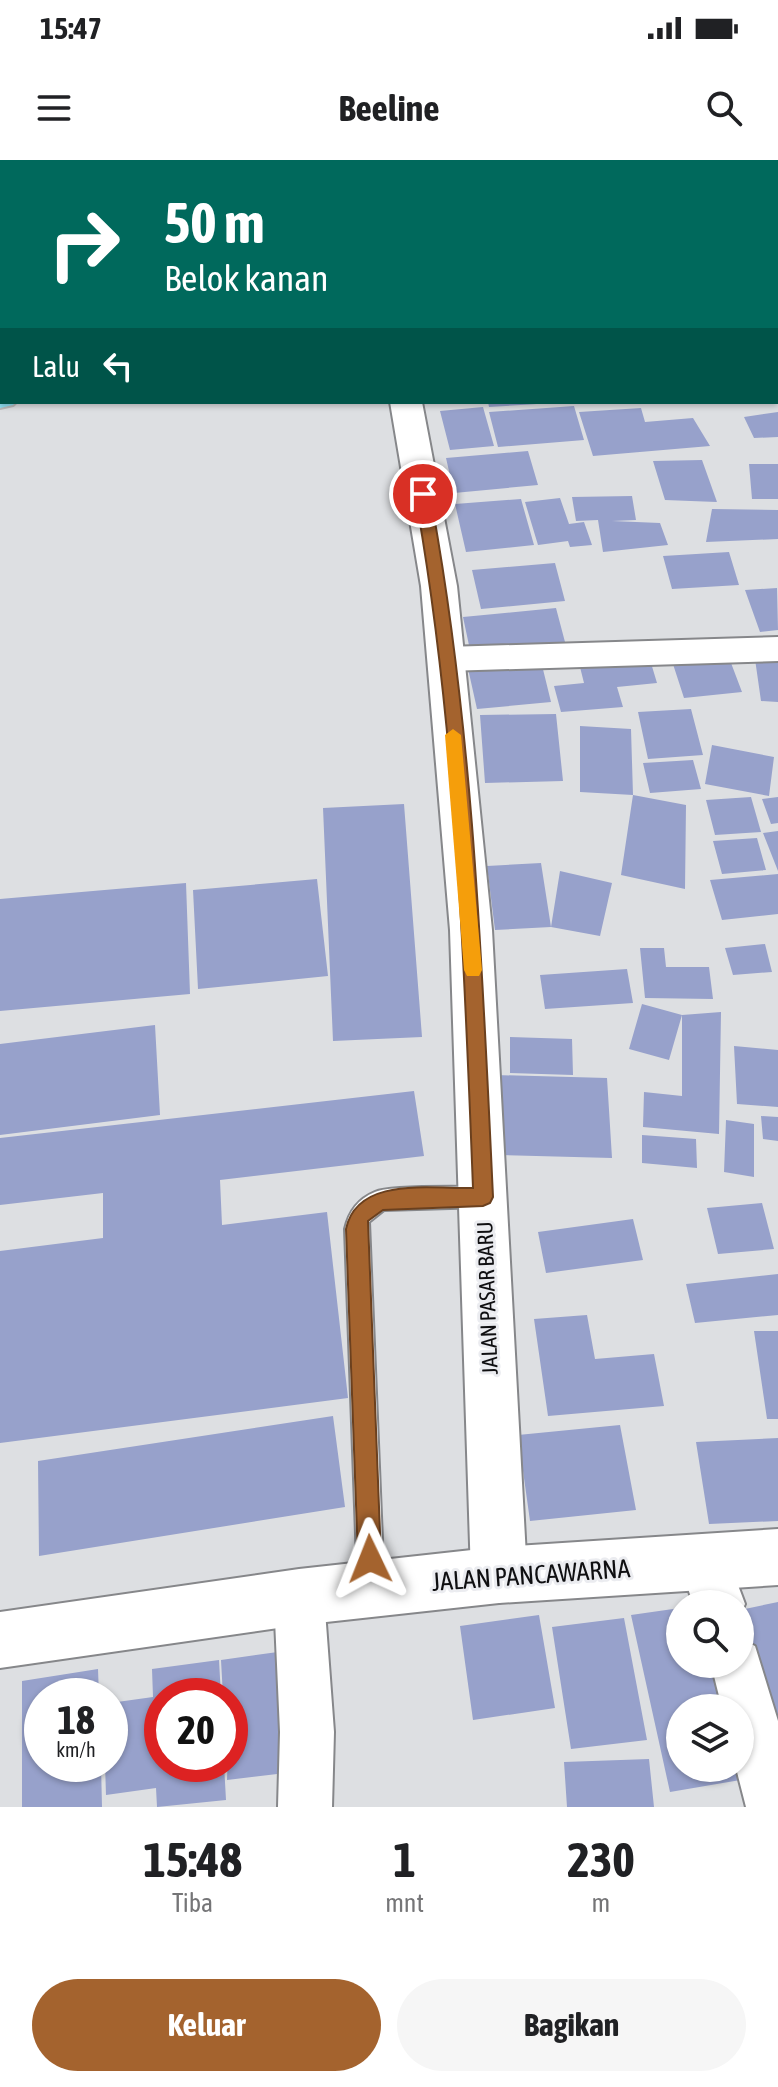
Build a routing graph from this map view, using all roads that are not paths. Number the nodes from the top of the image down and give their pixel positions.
1 (406, 404) edge
2 (778, 649) edge
3 (446, 659) junction
4 (483, 1197) junction
5 (778, 1557) edge
6 (499, 1575) junction
7 (712, 1583) edge
8 (371, 1589) junction
9 (299, 1597) junction
10 (0, 1640) edge
11 (741, 1678) edge
12 (305, 1807) edge
13 (773, 1807) edge

1 - 3 street, JALAN PASAR BARU
2 - 3 street
3 - 4 street, JALAN PASAR BARU
4 - 6 street, JALAN PASAR BARU
4 - 8 lane
5 - 7 street, JALAN PANCAWARNA
6 - 7 street, JALAN PANCAWARNA
6 - 8 street, JALAN PANCAWARNA
8 - 9 street, JALAN PANCAWARNA
9 - 10 street, JALAN PANCAWARNA
9 - 12 street
11 - 13 street

